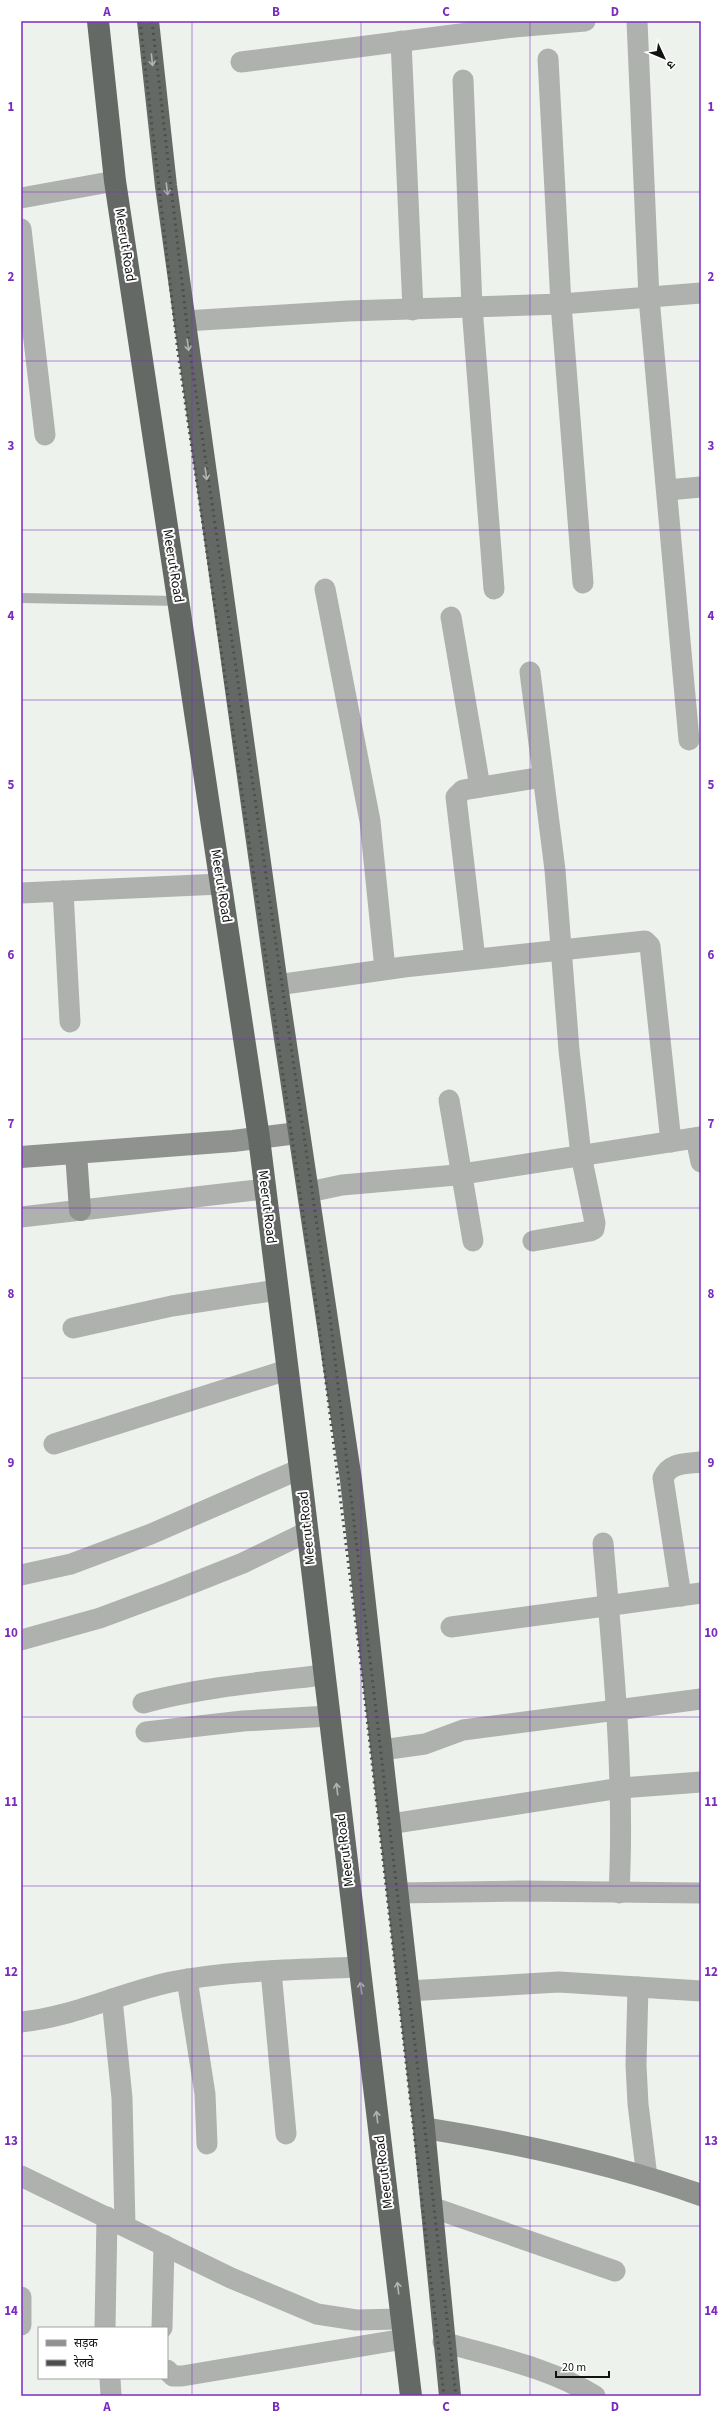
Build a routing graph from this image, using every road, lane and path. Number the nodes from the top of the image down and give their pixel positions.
1 (98, 21) edge
2 (148, 21) edge
3 (585, 21) edge
4 (637, 21) edge
5 (401, 41) junction
6 (548, 59) dead end
7 (241, 62) dead end
8 (462, 80) dead end
9 (115, 182) junction
10 (21, 198) edge
11 (21, 229) edge
12 (701, 293) edge
13 (649, 298) junction
14 (561, 304) junction
15 (472, 307) junction
16 (414, 310) junction
17 (185, 321) junction
18 (28, 344) edge
19 (45, 435) dead end
20 (701, 487) edge
21 (667, 490) junction
22 (583, 583) dead end
23 (325, 589) dead end
24 (494, 589) dead end
25 (21, 598) edge
26 (178, 601) junction
27 (451, 617) dead end
28 (530, 672) dead end
29 (689, 740) dead end
30 (543, 777) junction
31 (480, 787) junction
32 (221, 884) junction
33 (63, 891) junction
34 (21, 893) edge
35 (561, 949) junction
36 (474, 959) junction
37 (385, 970) junction
38 (278, 985) junction
39 (70, 1022) dead end
40 (449, 1100) dead end
41 (298, 1133) junction
42 (699, 1137) edge
43 (259, 1138) junction
44 (671, 1142) junction
45 (76, 1153) junction
46 (581, 1155) junction
47 (21, 1157) edge
48 (701, 1162) edge
49 (462, 1174) junction
50 (265, 1189) junction
51 (309, 1192) junction
52 (80, 1210) junction
53 (21, 1217) edge
54 (473, 1241) dead end
55 (533, 1242) dead end
56 (277, 1290) junction
57 (73, 1328) dead end
58 (287, 1370) junction
59 (54, 1444) dead end
60 (701, 1462) edge
61 (300, 1469) junction
62 (307, 1532) junction
63 (603, 1543) dead end
64 (21, 1575) edge
65 (691, 1595) edge
66 (608, 1607) junction
67 (451, 1627) dead end
68 (21, 1640) edge
69 (324, 1675) junction
70 (701, 1700) edge
71 (143, 1704) dead end
72 (616, 1710) junction
73 (328, 1716) junction
74 (146, 1732) dead end
75 (382, 1750) junction
76 (701, 1782) edge
77 (621, 1788) junction
78 (390, 1824) junction
79 (398, 1893) junction
80 (619, 1893) junction
81 (701, 1893) edge
82 (359, 1967) junction
83 (271, 1971) junction
84 (187, 1979) junction
85 (638, 1987) junction
86 (408, 1991) junction
87 (701, 1991) edge
88 (112, 1999) junction
89 (21, 2022) edge
90 (424, 2128) junction
91 (286, 2134) dead end
92 (207, 2144) dead end
93 (21, 2176) edge
94 (647, 2177) junction
95 (701, 2195) edge
96 (431, 2207) junction
97 (116, 2221) junction
98 (164, 2245) junction
99 (615, 2271) dead end
100 (21, 2297) edge
101 (21, 2324) edge
102 (105, 2327) edge
103 (162, 2327) edge
104 (403, 2329) junction
105 (443, 2342) junction
106 (168, 2371) edge
107 (110, 2379) edge
108 (111, 2396) edge
109 (411, 2396) edge
110 (450, 2396) edge
111 (595, 2396) edge

1 - 9 highway, Meerut Road
2 -> 17 highway
3 - 5 street
4 - 13 street
5 - 7 street
5 - 16 street
6 - 14 street
8 - 15 street
9 - 10 street
9 - 26 highway, Meerut Road
11 - 18 street
12 - 13 street
13 - 14 street
13 - 21 street
14 - 15 street
14 - 22 street
15 - 16 street
15 - 24 street
16 - 17 street
17 -> 38 highway
18 - 19 street
20 - 21 street
21 - 29 street
23 - 37 street
25 - 26 lane
26 - 32 highway, Meerut Road
27 - 31 street
28 - 30 street
30 - 31 street
30 - 35 street
31 - 36 street
32 - 33 street
32 - 43 highway, Meerut Road
33 - 34 street
33 - 39 street
35 - 36 street
35 - 44 street
35 - 46 street
36 - 37 street
37 - 38 street
38 - 41 highway
40 - 49 street
41 - 43 street
41 - 51 highway
42 - 44 street
42 - 48 street
43 - 45 street
43 - 50 highway, Meerut Road
44 - 46 street
45 - 47 street
45 - 52 street
46 - 49 street
46 - 55 street
49 - 51 street
49 - 54 street
50 - 52 street
50 - 56 highway, Meerut Road
51 - 75 highway
52 - 53 street
56 - 57 street
56 - 58 highway, Meerut Road
58 - 59 street
58 - 61 highway, Meerut Road
60 - 65 street
61 - 62 highway, Meerut Road
61 - 64 street
62 - 68 street
62 - 69 highway, Meerut Road
63 - 66 street
65 - 66 street
66 - 67 street
66 - 72 street
69 - 71 street
69 - 73 highway, Meerut Road
70 - 72 street
72 - 75 street
72 - 77 street
73 - 74 street
82 -> 73 highway, Meerut Road
75 - 78 highway
76 - 77 street
77 - 78 street
77 - 80 street
78 - 79 highway
79 - 80 street
79 - 86 highway
80 - 81 street
82 - 83 street
104 -> 82 highway, Meerut Road
83 - 84 street
83 - 91 street
84 - 88 street
84 - 92 street
85 - 86 street
85 - 87 street
85 - 94 street
86 - 90 highway
88 - 89 street
88 - 97 street
90 - 94 street
90 - 96 highway
93 - 97 street
94 - 95 street
96 - 99 street
96 - 105 highway
97 - 98 street
97 - 102 street
98 - 103 street
98 - 104 street
100 - 101 street
104 - 106 street
104 - 109 highway, Meerut Road
105 - 110 highway
105 - 111 street
107 - 108 street

